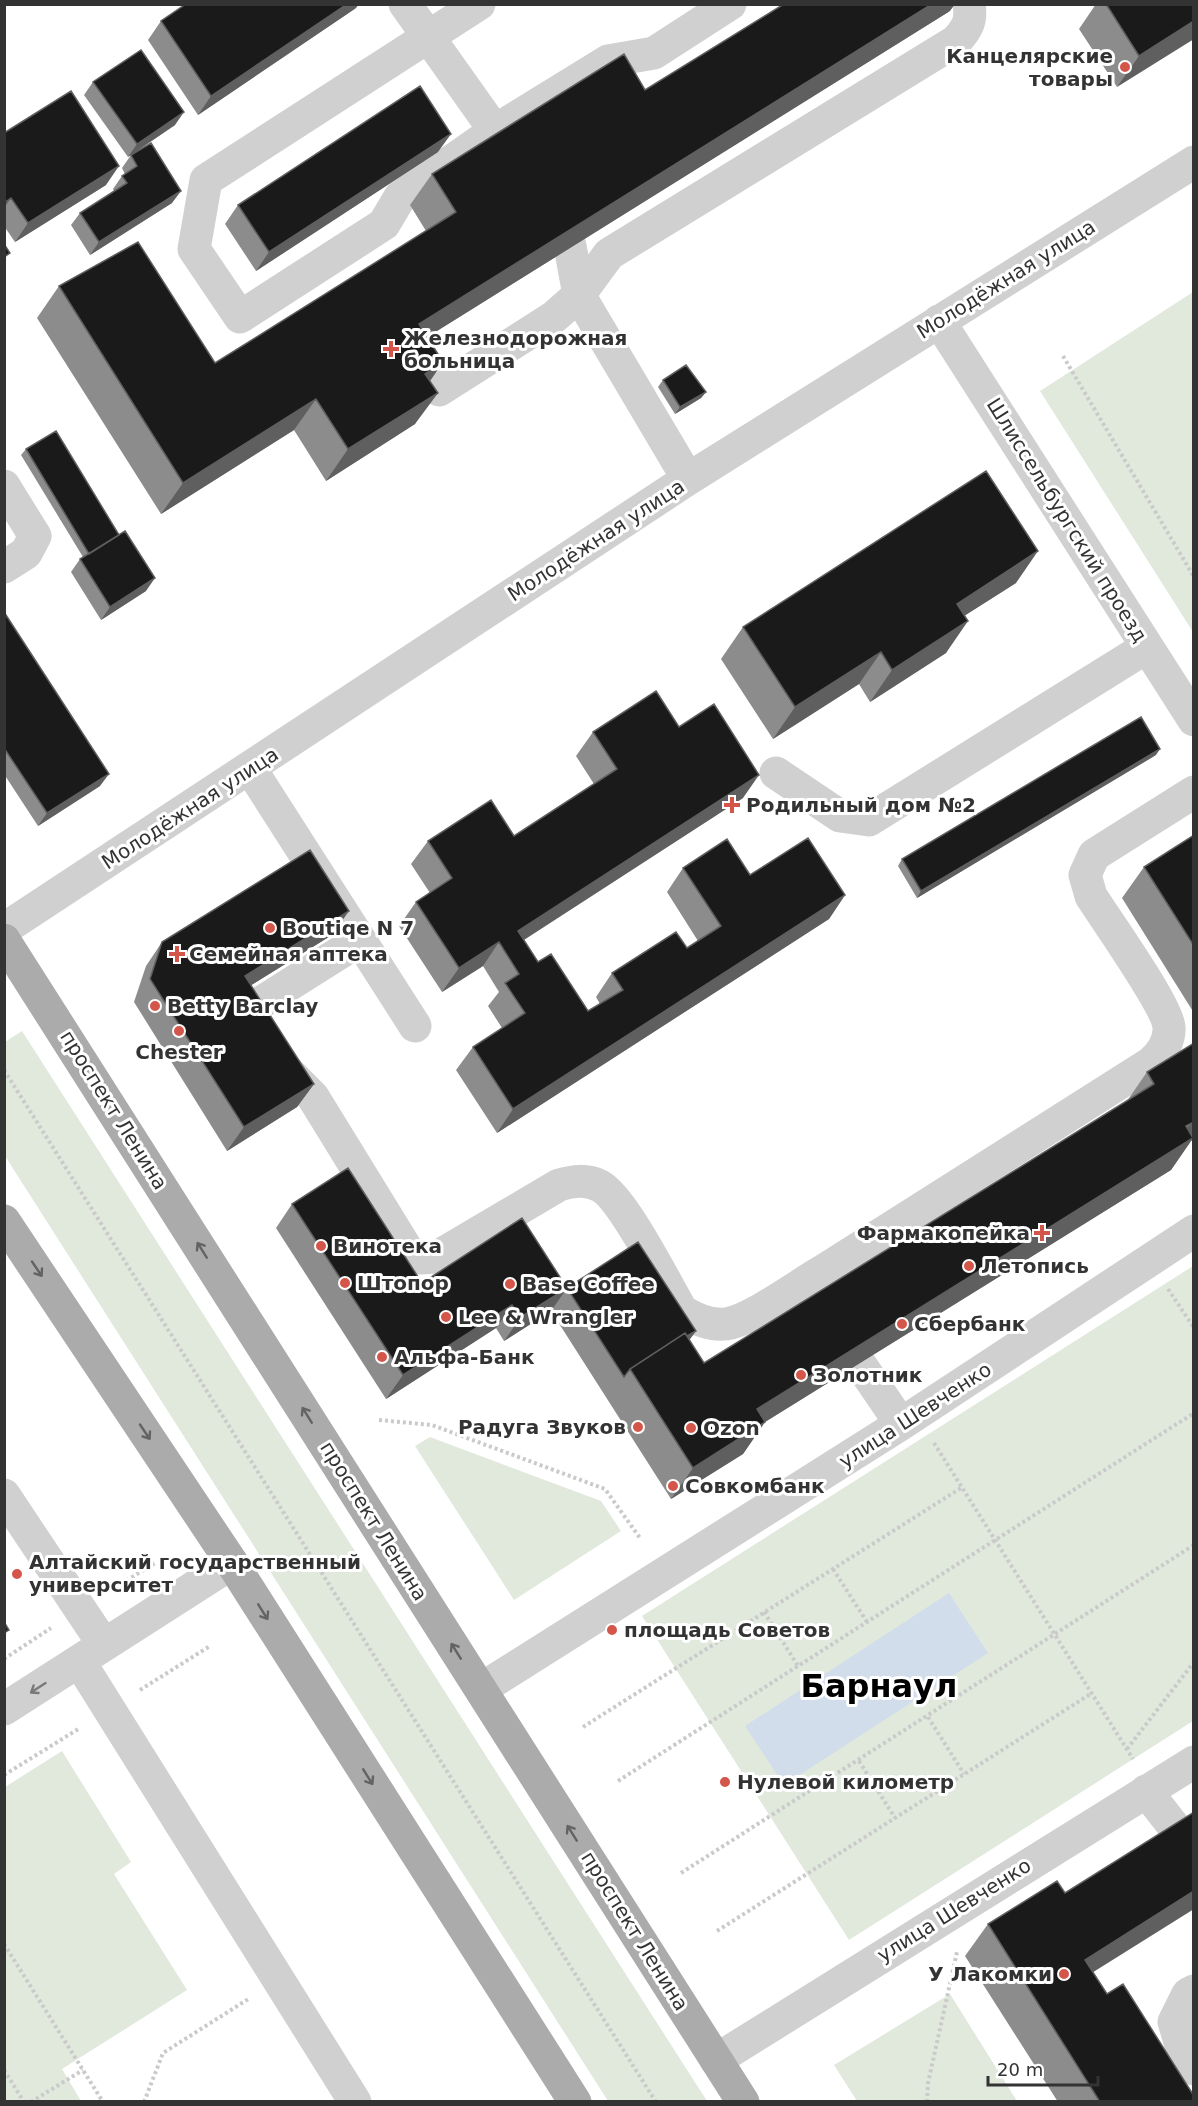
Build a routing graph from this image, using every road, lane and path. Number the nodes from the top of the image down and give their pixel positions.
1 (405, 4) edge
2 (479, 4) edge
3 (730, 4) edge
4 (969, 4) edge
5 (428, 37) junction
6 (500, 138) junction
7 (1194, 162) edge
8 (570, 246) edge
9 (579, 295) junction
10 (939, 321) junction
11 (1063, 356) dead end
12 (439, 390) edge
13 (688, 479) junction
14 (4, 486) edge
15 (4, 567) edge
16 (1194, 577) edge
17 (1147, 647) junction
18 (1194, 720) edge
19 (250, 768) junction
20 (776, 773) dead end
21 (1194, 792) edge
22 (4, 929) edge
23 (4, 940) edge
24 (360, 940) junction
25 (415, 1026) dead end
26 (4, 1070) edge
27 (4, 1221) edge
28 (1194, 1231) edge
29 (1149, 1261) junction
30 (823, 1270) junction
31 (827, 1305) edge
32 (1194, 1328) edge
33 (860, 1364) edge
34 (1194, 1413) edge
35 (379, 1420) dead end
36 (908, 1420) junction
37 (961, 1488) junction
38 (4, 1495) edge
39 (640, 1538) dead end
40 (995, 1541) junction
41 (1194, 1545) edge
42 (232, 1563) junction
43 (833, 1569) junction
44 (764, 1612) junction
45 (867, 1622) junction
46 (1055, 1636) junction
47 (92, 1653) junction
48 (1194, 1662) edge
49 (798, 1666) junction
50 (481, 1689) junction
51 (1092, 1693) junction
52 (4, 1709) edge
53 (928, 1717) junction
54 (583, 1727) dead end
55 (1127, 1749) junction
56 (859, 1761) junction
57 (1194, 1762) edge
58 (964, 1774) junction
59 (618, 1781) dead end
60 (1149, 1790) junction
61 (895, 1818) junction
62 (1182, 1838) edge
63 (681, 1873) dead end
64 (717, 1931) dead end
65 (4, 1944) edge
66 (957, 1952) dead end
67 (1194, 1991) edge
68 (250, 1998) dead end
69 (716, 2060) junction
70 (1194, 2069) edge
71 (4, 2070) edge
72 (83, 2070) junction
73 (24, 2102) edge
74 (31, 2102) edge
75 (103, 2102) edge
76 (144, 2102) edge
77 (355, 2102) edge
78 (575, 2102) edge
79 (656, 2102) edge
80 (743, 2102) edge
81 (927, 2102) edge

1 - 5 street
2 - 5 street
3 - 6 street
4 - 9 street
5 - 6 street
5 - 6 street
7 - 10 street, Молодёжная улица
8 - 9 street
9 - 12 street
9 - 13 street
10 - 13 street, Молодёжная улица
10 - 17 street, Шлиссельбургский проезд
11 - 16 path
13 - 19 street, Молодёжная улица
14 - 15 street
17 - 18 street, Шлиссельбургский проезд
17 - 20 street
19 - 22 street, Молодёжная улица
19 - 24 street
21 - 30 street
50 -> 23 main road, проспект Ленина
24 - 25 street
24 - 30 street
26 - 79 path
27 -> 42 main road
28 - 29 street, улица Шевченко
29 - 32 path
29 - 36 street, улица Шевченко
30 - 31 street
33 - 36 street
34 - 40 path
35 - 39 path
36 - 37 path
36 - 50 street, улица Шевченко
37 - 40 path
37 - 43 path
38 - 47 street
40 - 45 path
40 - 46 path
41 - 46 path
42 - 47 street
42 -> 78 main road
43 - 44 path
43 - 45 path
44 - 49 path
44 - 54 path
45 - 49 path
46 - 51 path
46 - 53 path
47 -> 52 street
47 - 77 street
48 - 55 path
49 - 59 path
69 -> 50 main road, проспект Ленина
51 - 55 path
51 - 58 path
53 - 56 path
53 - 58 path
55 - 60 path
56 - 61 path
56 - 63 path
57 - 60 street, улица Шевченко
58 - 61 path
60 - 62 street
60 - 69 street, улица Шевченко
61 - 64 path
65 - 72 path
66 - 81 path
67 - 70 street
68 - 76 path
69 - 80 main road, проспект Ленина
71 - 73 path
72 - 74 path
72 - 75 path

